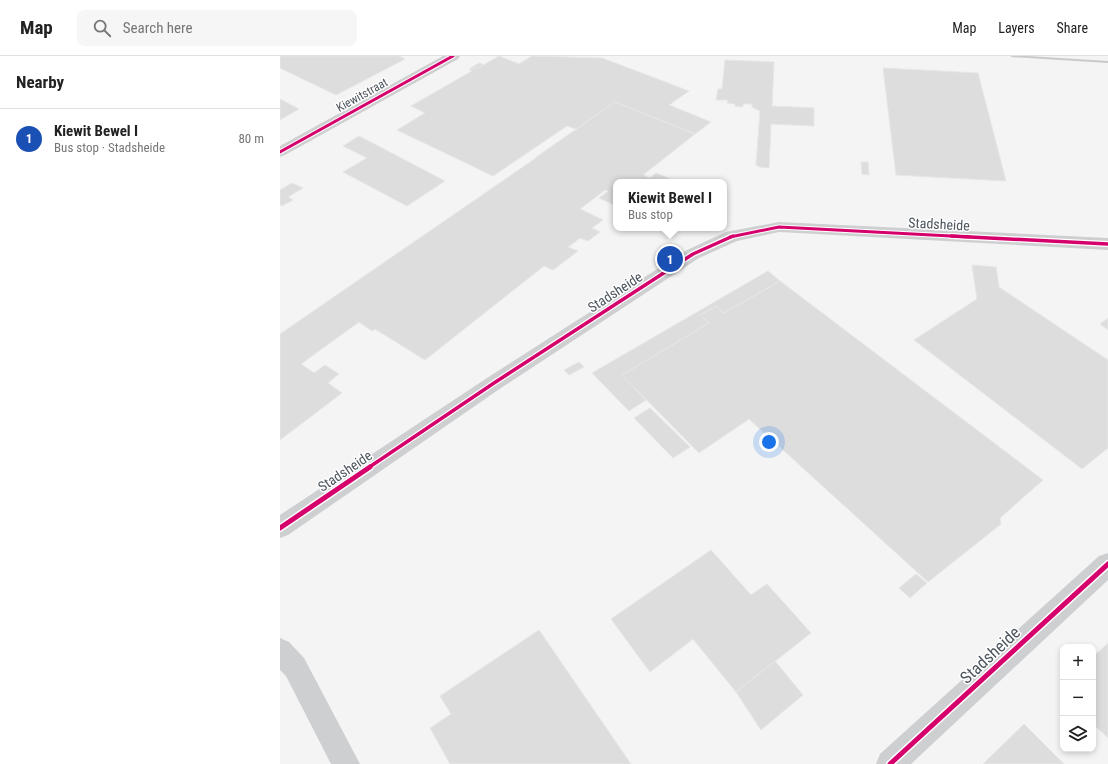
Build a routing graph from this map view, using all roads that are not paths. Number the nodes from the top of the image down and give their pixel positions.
1 (453, 56) edge
2 (280, 152) edge
3 (1108, 244) edge
4 (280, 528) edge
5 (1108, 564) edge
6 (280, 651) edge
7 (346, 764) edge
8 (890, 764) edge

1 - 2 street, Kiewitstraat
3 - 4 street, Stadsheide
5 - 8 street, Stadsheide
6 - 7 street

